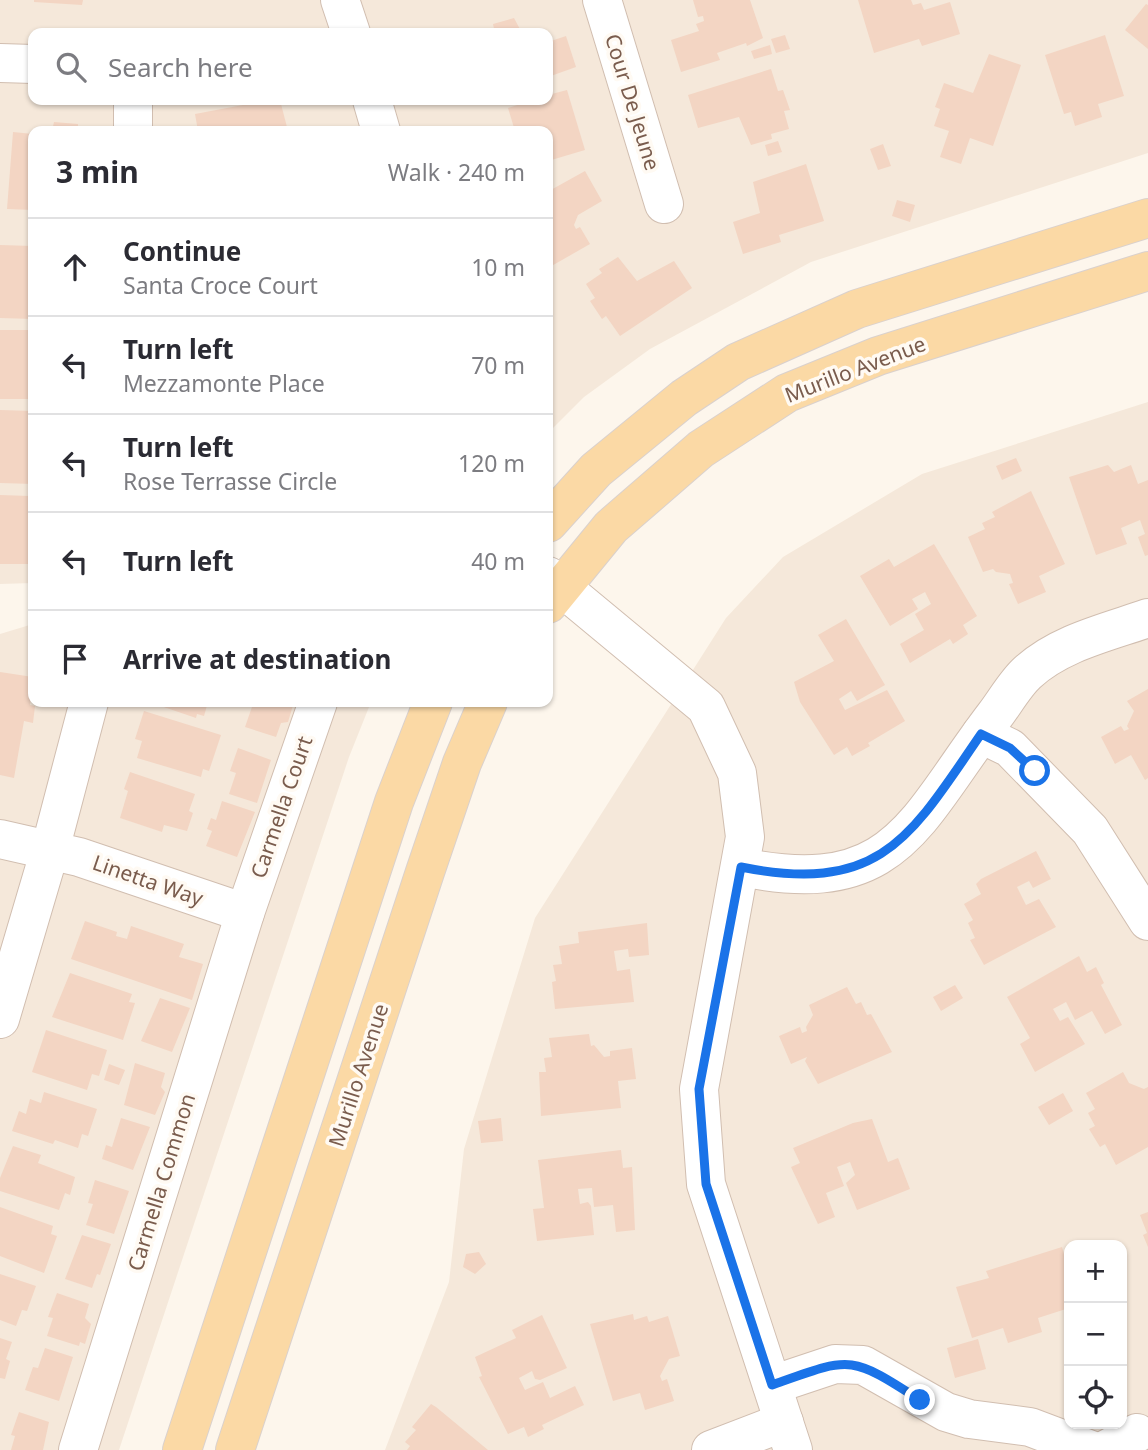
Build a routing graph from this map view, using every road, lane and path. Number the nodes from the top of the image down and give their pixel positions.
1 (602, 0) edge
2 (0, 63) edge
3 (28, 64) edge
4 (133, 105) edge
5 (373, 105) edge
6 (133, 126) edge
7 (380, 126) edge
8 (664, 204) dead end
9 (1148, 218) edge
10 (1148, 271) edge
11 (553, 517) edge
12 (553, 587) edge
13 (553, 589) edge
14 (1148, 618) edge
15 (88, 707) edge
16 (316, 707) edge
17 (431, 707) edge
18 (486, 707) edge
19 (981, 734) junction
20 (0, 839) edge
21 (50, 850) junction
22 (741, 867) junction
23 (245, 913) junction
24 (1148, 921) edge
25 (0, 1019) edge
26 (772, 1385) junction
27 (789, 1436) edge
28 (78, 1450) edge
29 (182, 1450) edge
30 (234, 1450) edge
31 (710, 1450) edge
32 (1091, 1450) edge

1 - 8 street, Cour De Jeune
2 - 3 street
4 - 6 street
5 - 7 street
9 - 11 main road
10 - 12 main road, Murillo Avenue
13 - 22 street
14 - 19 street
15 - 21 street
16 - 23 street, Carmella Court
17 - 29 main road
18 - 30 main road, Murillo Avenue
19 - 22 street
19 - 24 street
20 - 21 street, Linetta Way
21 - 23 street, Linetta Way
21 - 25 street
22 - 26 street
23 - 28 street, Carmella Common
26 - 27 street
26 - 32 street
27 - 31 street

